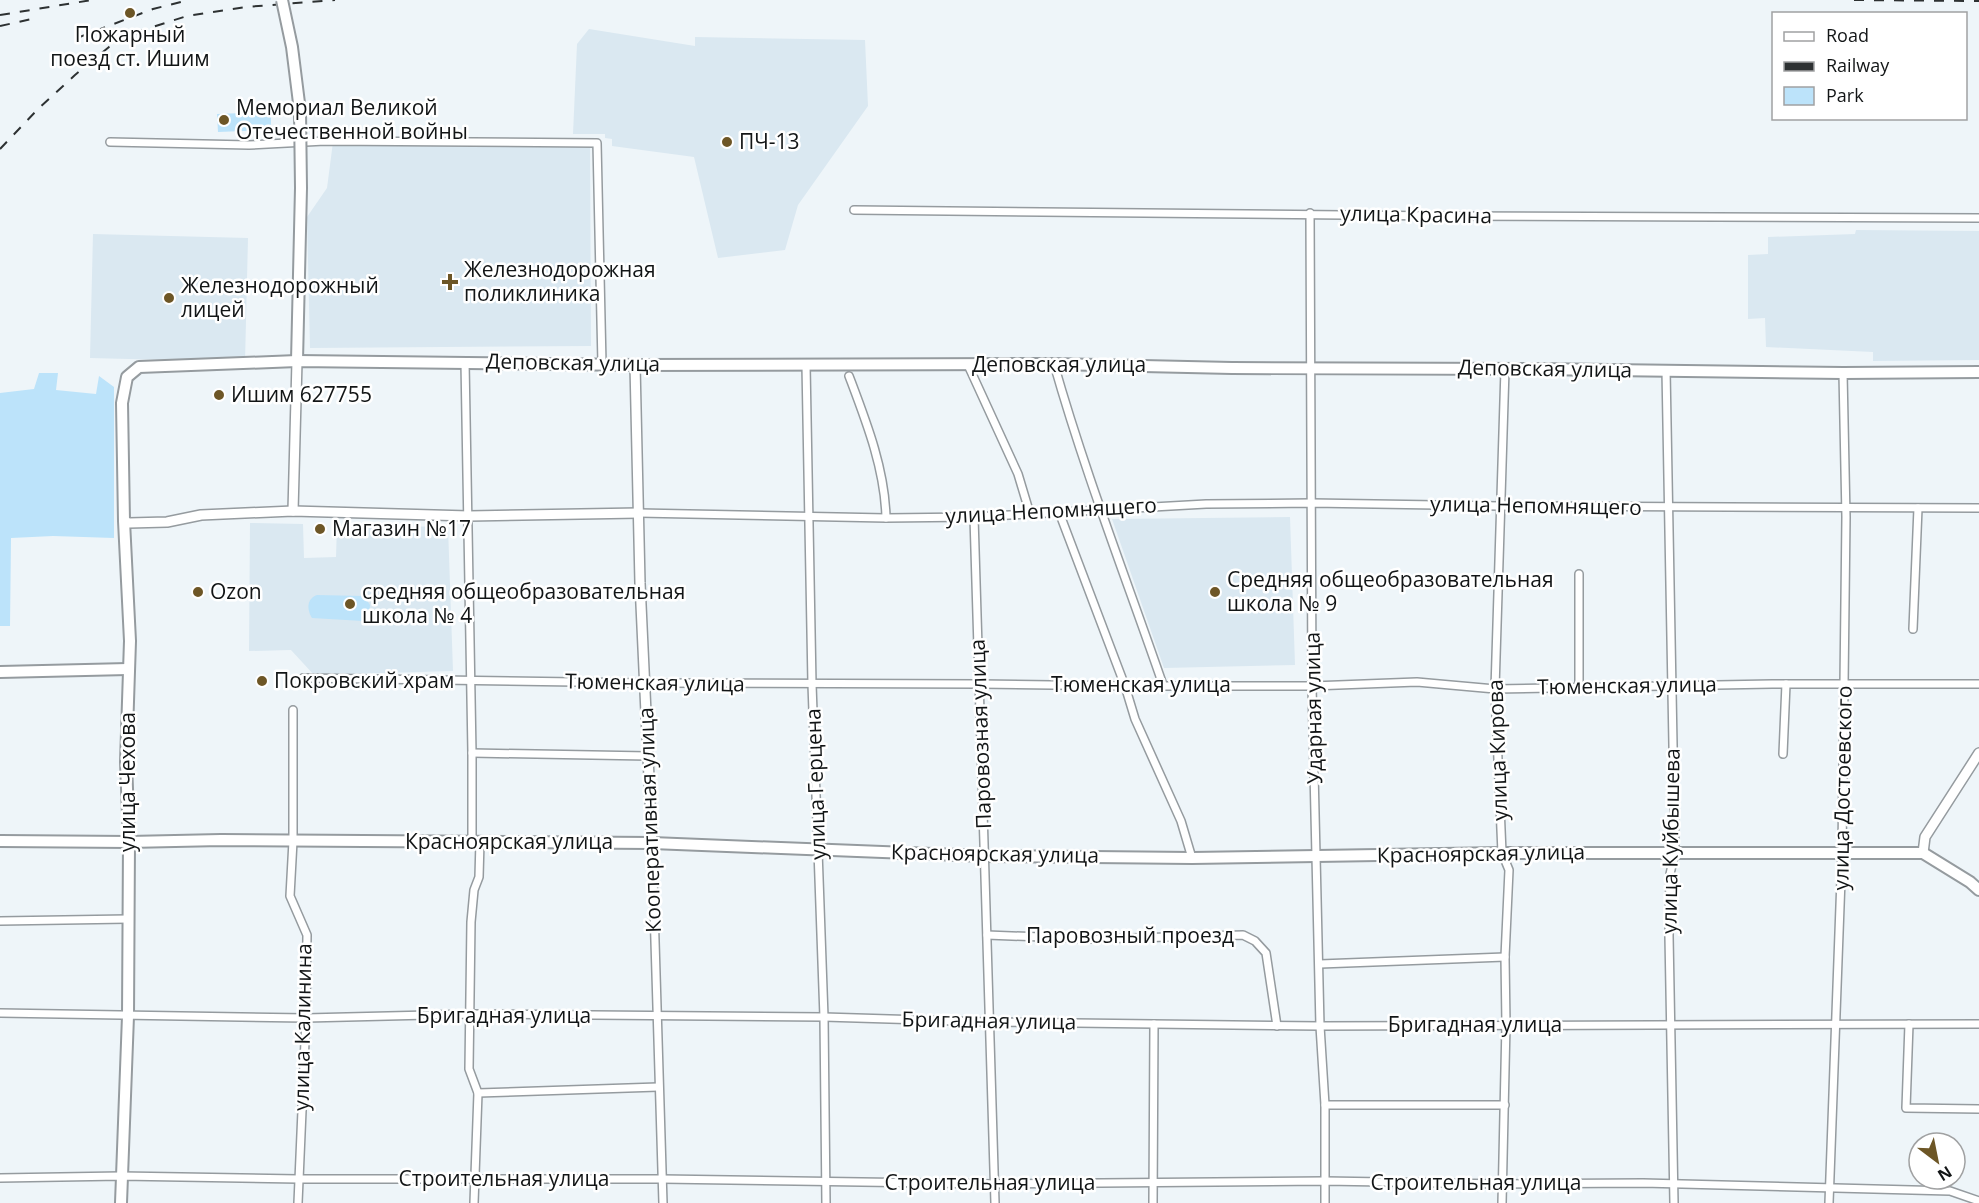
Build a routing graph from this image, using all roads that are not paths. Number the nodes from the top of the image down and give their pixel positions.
1 (282, 0) edge
2 (110, 142) dead end
3 (854, 210) dead end
4 (1311, 213) junction
5 (1979, 218) edge
6 (297, 361) junction
7 (465, 362) junction
8 (602, 364) junction
9 (1054, 364) junction
10 (635, 365) junction
11 (806, 365) junction
12 (968, 365) junction
13 (139, 367) joint
14 (1311, 368) junction
15 (1505, 369) junction
16 (1666, 370) junction
17 (1979, 372) edge
18 (1844, 374) junction
19 (849, 376) dead end
20 (1312, 503) junction
21 (1500, 506) junction
22 (1669, 507) junction
23 (1846, 507) junction
24 (1102, 508) junction
25 (1918, 508) junction
26 (1979, 508) edge
27 (293, 511) junction
28 (1059, 512) junction
29 (639, 513) junction
30 (1030, 514) junction
31 (469, 516) junction
32 (809, 516) junction
33 (974, 517) junction
34 (886, 518) junction
35 (124, 521) junction
36 (1579, 574) dead end
37 (1913, 629) dead end
38 (128, 669) junction
39 (0, 672) edge
40 (303, 678) dead end
41 (471, 681) junction
42 (644, 683) junction
43 (812, 684) junction
44 (979, 684) junction
45 (1786, 684) junction
46 (1979, 684) edge
47 (1163, 685) junction
48 (1845, 685) junction
49 (1125, 686) junction
50 (1312, 686) junction
51 (1579, 686) junction
52 (1672, 686) junction
53 (1495, 689) junction
54 (292, 710) dead end
55 (472, 753) junction
56 (1979, 753) edge
57 (1783, 754) dead end
58 (648, 756) junction
59 (0, 841) edge
60 (293, 841) junction
61 (476, 841) junction
62 (129, 842) junction
63 (652, 843) junction
64 (818, 850) junction
65 (1675, 852) junction
66 (1842, 852) junction
67 (1502, 853) junction
68 (1923, 853) junction
69 (984, 856) junction
70 (1317, 856) junction
71 (1192, 858) junction
72 (1979, 890) edge
73 (128, 919) junction
74 (0, 921) edge
75 (987, 935) junction
76 (1505, 957) junction
77 (1320, 964) junction
78 (0, 1013) edge
79 (470, 1014) junction
80 (128, 1016) junction
81 (656, 1016) junction
82 (824, 1017) junction
83 (306, 1018) junction
84 (988, 1022) junction
85 (1155, 1024) junction
86 (1506, 1024) junction
87 (1672, 1024) junction
88 (1909, 1024) junction
89 (1979, 1024) edge
90 (1277, 1026) junction
91 (1320, 1026) junction
92 (1835, 1026) junction
93 (658, 1087) junction
94 (478, 1093) junction
95 (1324, 1105) junction
96 (1505, 1105) junction
97 (1979, 1109) edge
98 (121, 1176) junction
99 (0, 1178) edge
100 (298, 1179) junction
101 (662, 1179) junction
102 (474, 1180) junction
103 (1325, 1181) junction
104 (825, 1182) junction
105 (1152, 1183) junction
106 (994, 1184) junction
107 (1503, 1184) junction
108 (1675, 1185) junction
109 (1829, 1189) junction
110 (1979, 1201) edge
111 (121, 1203) edge
112 (298, 1203) edge
113 (474, 1203) edge
114 (663, 1203) edge
115 (826, 1203) edge
116 (995, 1203) edge
117 (1153, 1203) edge
118 (1325, 1203) edge
119 (1502, 1203) edge
120 (1674, 1203) edge
121 (1829, 1203) edge

1 - 6 main road, bridge
2 - 8 street
3 - 4 street, улица Красина
4 - 5 street, улица Красина
4 - 14 street, Ударная улица
6 - 7 main road, Деповская улица
6 - 13 main road, Деповская улица
6 - 27 street
7 - 8 main road, Деповская улица
7 - 31 street
8 - 10 main road, Деповская улица
9 - 12 main road, Деповская улица
9 - 14 main road, Деповская улица
9 - 24 street
10 - 11 main road, Деповская улица
10 - 29 street, Кооперативная улица
11 - 12 main road, Деповская улица
11 - 32 street, улица Герцена
12 - 30 street
13 - 35 main road, улица Чехова
14 - 15 main road, Деповская улица
14 - 20 street, Ударная улица
15 - 16 main road, Деповская улица
15 - 21 street, улица Кирова
16 - 18 main road, Деповская улица
16 - 22 street, улица Куйбышева
17 - 18 main road, Деповская улица
18 - 23 street, улица Достоевского
19 - 34 street
20 - 21 street, улица Непомнящего
20 - 24 street, улица Непомнящего
20 - 50 street, Ударная улица
21 - 22 street, улица Непомнящего
21 - 53 street, улица Кирова
22 - 23 street, улица Непомнящего
22 - 52 street, улица Куйбышева
23 - 25 street, улица Непомнящего
23 - 48 street, улица Достоевского
24 - 28 street, улица Непомнящего
24 - 47 street
25 - 26 street, улица Непомнящего
25 - 37 street
27 - 31 street, улица Непомнящего
27 - 35 street, улица Непомнящего
28 - 30 street, улица Непомнящего
28 - 49 street
29 - 31 street, улица Непомнящего
29 - 32 street, улица Непомнящего
29 - 42 street, Кооперативная улица
30 - 33 street, улица Непомнящего
31 - 41 street
32 - 34 street, улица Непомнящего
32 - 43 street, улица Герцена
33 - 34 street, улица Непомнящего
33 - 44 street, Паровозная улица
35 - 38 main road, улица Чехова
36 - 51 street
38 - 39 main road
38 - 62 main road, улица Чехова
40 - 41 street, Тюменская улица
41 - 42 street, Тюменская улица
41 - 55 street
42 - 43 street, Тюменская улица
42 - 58 street, Кооперативная улица
43 - 44 street, Тюменская улица
43 - 64 street, улица Герцена
44 - 49 street, Тюменская улица
44 - 69 street, Паровозная улица
45 - 48 street, Тюменская улица
45 - 52 street, Тюменская улица
45 - 57 street
46 - 48 street, Тюменская улица
47 - 49 street, Тюменская улица
47 - 50 street, Тюменская улица
48 - 66 street, улица Достоевского
49 - 71 street
50 - 53 street, Тюменская улица
50 - 70 street, Ударная улица
51 - 52 street, Тюменская улица
51 - 53 street, Тюменская улица
52 - 65 street, улица Куйбышева
53 - 67 street, улица Кирова
54 - 60 street, улица Калинина
55 - 58 street
55 - 61 street
56 - 68 street
58 - 63 street, Кооперативная улица
59 - 62 main road, Красноярская улица
60 - 61 main road, Красноярская улица
60 - 62 main road, Красноярская улица
60 - 83 street, улица Калинина
61 - 63 main road, Красноярская улица
61 - 79 street
62 - 73 main road, улица Чехова
63 - 64 main road, Красноярская улица
63 - 81 street, Кооперативная улица
64 - 69 main road, Красноярская улица
64 - 82 street, улица Герцена
65 - 66 main road, Красноярская улица
65 - 67 main road, Красноярская улица
65 - 87 street, улица Куйбышева
66 - 68 main road, Красноярская улица
66 - 92 street, улица Достоевского
67 - 70 main road, Красноярская улица
67 - 76 street, улица Кирова
68 - 72 main road
69 - 71 main road, Красноярская улица
69 - 75 street, Паровозная улица
70 - 71 main road, Красноярская улица
70 - 77 street, Ударная улица
73 - 74 street
73 - 80 main road, улица Чехова
75 - 84 street, Паровозная улица
75 - 90 street, Паровозный проезд
76 - 77 street
76 - 86 street, улица Кирова
77 - 91 street, Ударная улица
78 - 80 street, Бригадная улица
79 - 81 street, Бригадная улица
79 - 83 street, Бригадная улица
79 - 94 street
80 - 83 street, Бригадная улица
80 - 98 main road, улица Чехова
81 - 82 street, Бригадная улица
81 - 93 street, Кооперативная улица
82 - 84 street, Бригадная улица
82 - 104 street, улица Герцена
83 - 100 street, улица Калинина
84 - 85 street, Бригадная улица
84 - 106 street, Паровозная улица
85 - 90 street, Бригадная улица
85 - 105 street
86 - 87 street, Бригадная улица
86 - 91 street, Бригадная улица
86 - 96 street, улица Кирова
87 - 92 street, Бригадная улица
87 - 108 street, улица Куйбышева
88 - 89 street, Бригадная улица
88 - 92 street, Бригадная улица
88 - 97 street
90 - 91 street, Бригадная улица
91 - 95 street, Ударная улица
92 - 109 street, улица Достоевского
93 - 94 street
93 - 101 street, Кооперативная улица
94 - 102 street
95 - 96 street
95 - 103 street, Ударная улица
96 - 107 street, улица Кирова
98 - 99 street, Строительная улица
98 - 100 street, Строительная улица
98 - 111 main road, улица Чехова
100 - 102 street, Строительная улица
100 - 112 street, улица Калинина
101 - 102 street, Строительная улица
101 - 104 street, Строительная улица
101 - 114 street, Кооперативная улица
102 - 113 street
103 - 105 street, Строительная улица
103 - 107 street, Строительная улица
103 - 118 street, Ударная улица
104 - 106 street, Строительная улица
104 - 115 street, улица Герцена
105 - 106 street, Строительная улица
105 - 117 street
106 - 116 street, Паровозная улица
107 - 108 street, Строительная улица
107 - 119 street, улица Кирова
108 - 109 street, Строительная улица
108 - 120 street, улица Куйбышева
109 - 110 street, Строительная улица
109 - 121 street, улица Достоевского

